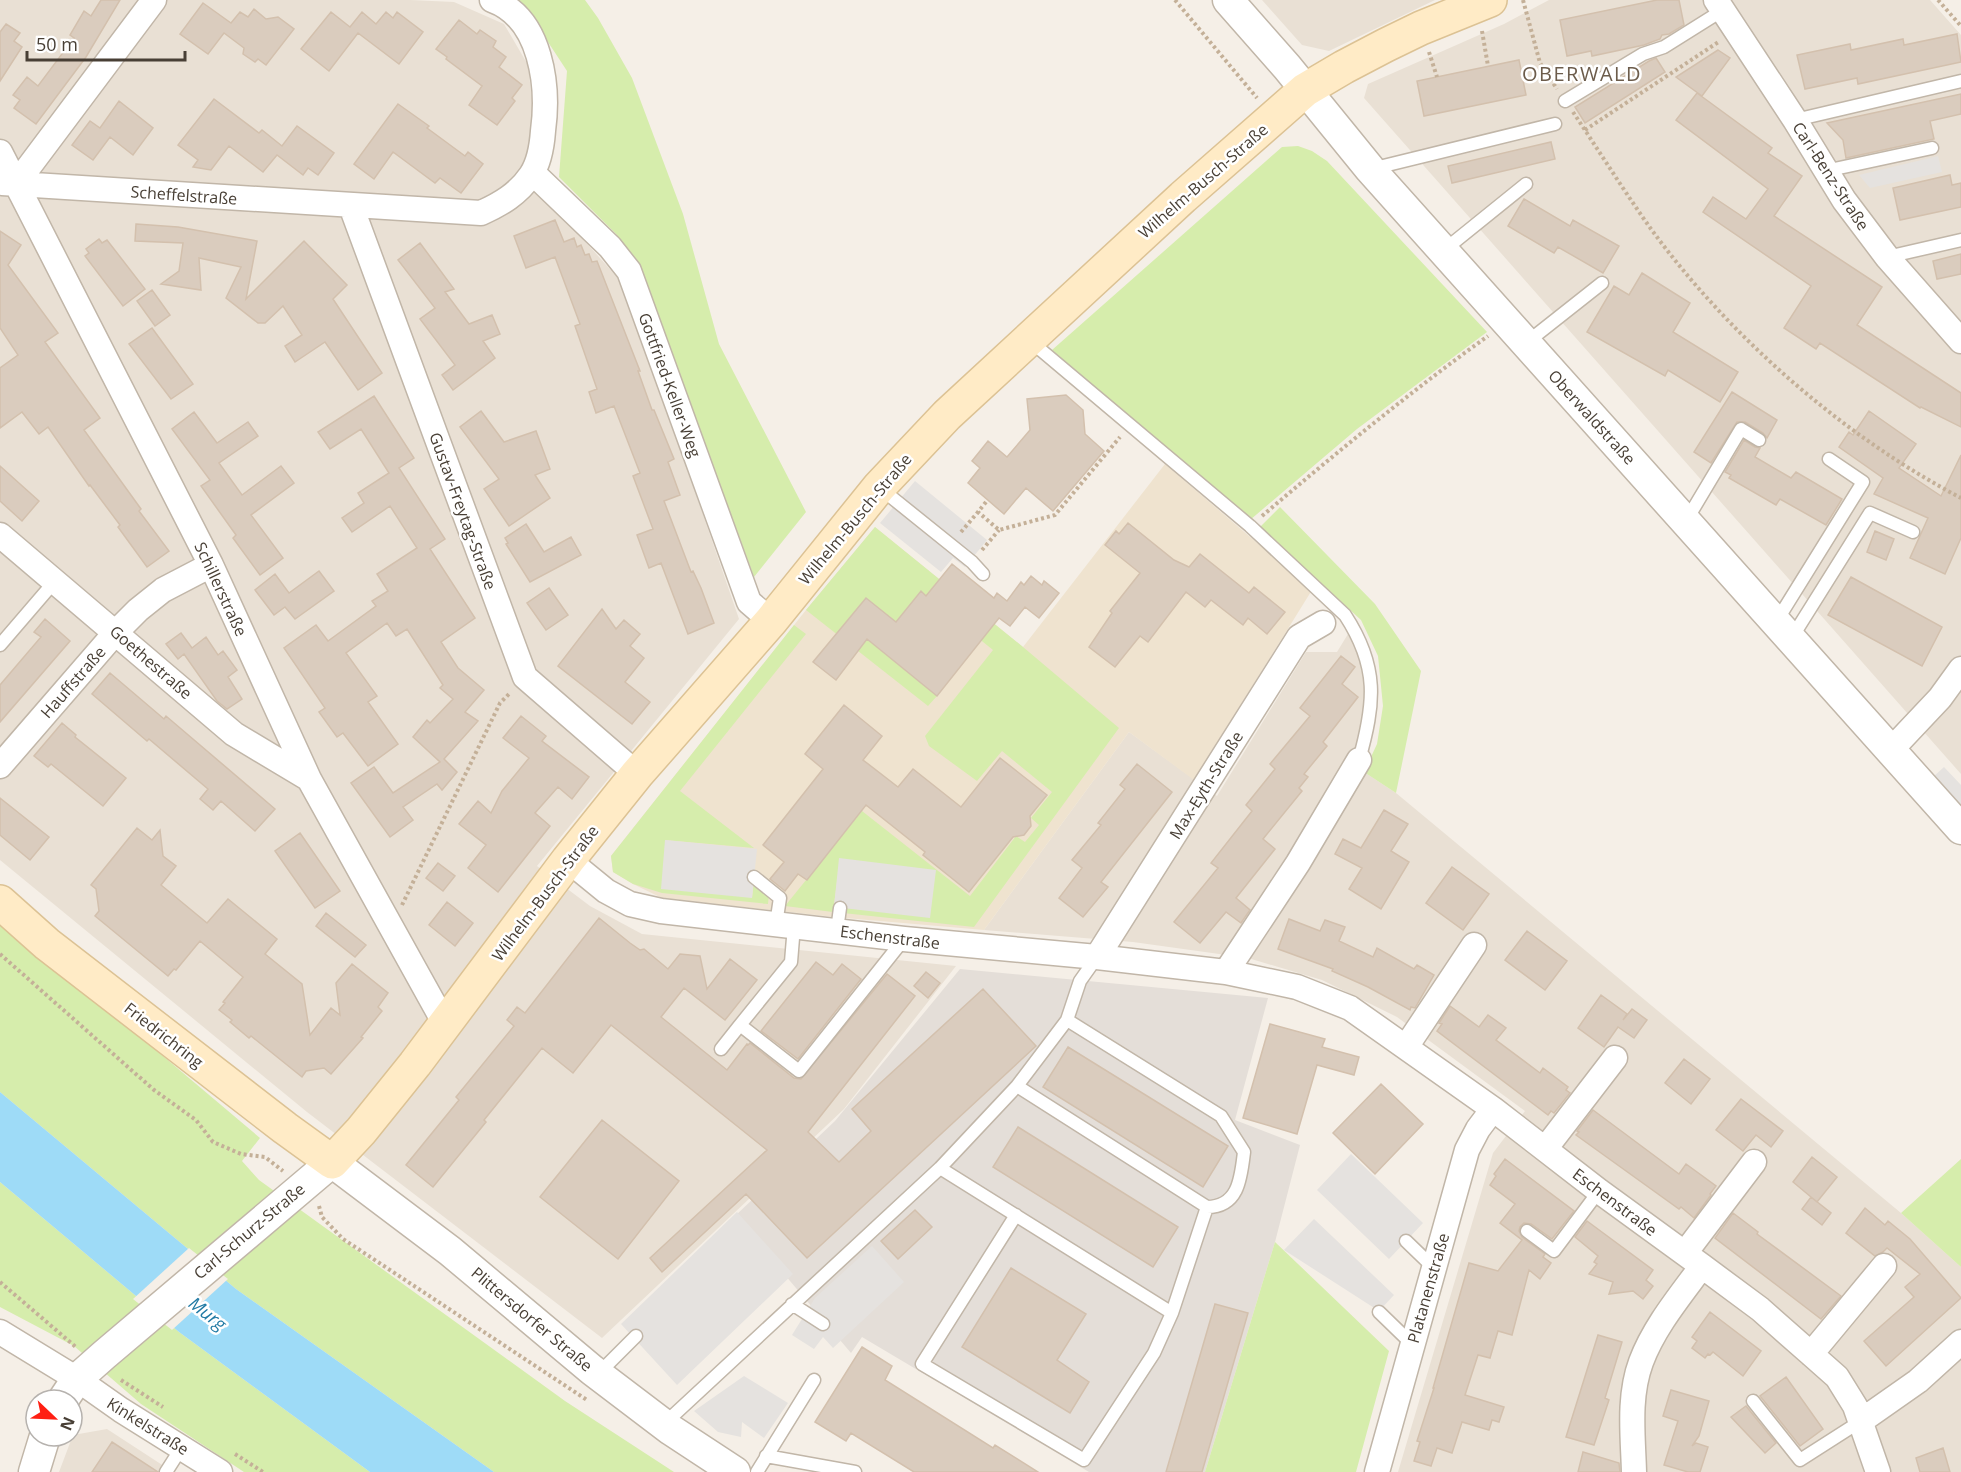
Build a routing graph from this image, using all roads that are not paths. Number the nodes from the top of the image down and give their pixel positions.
1 (154, 0) edge
2 (492, 0) edge
3 (1228, 0) edge
4 (1484, 3) edge
5 (1720, 5) edge
6 (1961, 81) edge
7 (1305, 90) junction
8 (1565, 101) road end
9 (1796, 120) junction
10 (1555, 124) dead end
11 (1932, 148) dead end
12 (0, 152) edge
13 (1370, 170) junction
14 (1825, 171) junction
15 (532, 173) junction
16 (8, 184) edge
17 (1526, 184) dead end
18 (351, 206) junction
19 (1961, 240) edge
20 (1443, 251) junction
21 (1887, 258) junction
22 (1602, 283) dead end
23 (1517, 333) junction
24 (1028, 339) junction
25 (1961, 341) edge
26 (1759, 440) dead end
27 (1829, 459) dead end
28 (879, 487) junction
29 (1686, 522) junction
30 (1913, 532) dead end
31 (0, 535) edge
32 (211, 565) junction
33 (983, 574) dead end
34 (55, 581) junction
35 (1345, 615) junction
36 (771, 621) junction
37 (1323, 623) joint
38 (116, 632) junction
39 (1783, 632) junction
40 (0, 645) edge
41 (1961, 669) edge
42 (1890, 751) junction
43 (1359, 760) joint
44 (0, 766) edge
45 (637, 774) junction
46 (309, 779) junction
47 (1961, 829) edge
48 (568, 860) junction
49 (754, 877) dead end
50 (0, 902) edge
51 (785, 925) junction
52 (904, 939) junction
53 (1474, 945) dead end
54 (1097, 957) junction
55 (1226, 972) junction
56 (1067, 1020) junction
57 (445, 1024) junction
58 (740, 1024) junction
59 (1406, 1047) junction
60 (721, 1049) dead end
61 (1615, 1058) dead end
62 (1017, 1086) junction
63 (1492, 1109) junction
64 (1545, 1149) junction
65 (332, 1162) junction
66 (1754, 1162) dead end
67 (939, 1168) junction
68 (1599, 1191) junction
69 (1207, 1207) junction
70 (1016, 1215) junction
71 (1527, 1231) dead end
72 (1406, 1241) dead end
73 (1694, 1259) junction
74 (1884, 1266) dead end
75 (1434, 1268) junction
76 (792, 1304) junction
77 (1379, 1311) dead end
78 (1172, 1313) junction
79 (823, 1324) dead end
80 (0, 1332) edge
81 (636, 1336) dead end
82 (1961, 1342) edge
83 (1412, 1344) junction
84 (1811, 1354) junction
85 (85, 1374) edge
86 (598, 1374) junction
87 (814, 1380) dead end
88 (1753, 1401) dead end
89 (1861, 1421) junction
90 (664, 1424) junction
91 (182, 1447) junction
92 (41, 1448) edge
93 (766, 1456) junction
94 (34, 1472) edge
95 (166, 1472) edge
96 (220, 1472) edge
97 (735, 1472) edge
98 (757, 1472) edge
99 (855, 1472) edge
100 (1377, 1472) edge
101 (1634, 1472) edge
102 (1878, 1472) edge

1 - 16 street
2 - 15 street
3 - 7 street, Oberwaldstraße
4 - 7 main road, Wilhelm-Busch-Straße
5 - 8 lane
5 - 9 street, Carl-Benz-Straße
6 - 9 lane
7 - 13 street, Oberwaldstraße
7 - 24 main road, Wilhelm-Busch-Straße
9 - 14 street, Carl-Benz-Straße
10 - 13 lane
11 - 14 lane
12 - 16 street, Schillerstraße
13 - 20 street, Oberwaldstraße
14 - 21 street, Carl-Benz-Straße
15 - 18 street, Scheffelstraße
15 - 36 street, Gottfried-Keller-Weg
16 - 18 street, Scheffelstraße
16 - 32 street, Schillerstraße
17 - 20 lane
18 - 45 street, Gustav-Freytag-Straße
19 - 21 lane
20 - 23 street, Oberwaldstraße
21 - 25 street, Carl-Benz-Straße
22 - 23 lane
23 - 29 street, Oberwaldstraße
24 - 28 main road, Wilhelm-Busch-Straße
24 - 35 lane
26 - 29 lane
27 - 39 lane
28 - 33 lane
28 - 36 main road, Wilhelm-Busch-Straße
29 - 39 street, Oberwaldstraße
30 - 39 lane
31 - 34 street, Goethestraße
32 - 38 street, Hauffstraße
32 - 46 street, Schillerstraße
34 - 38 street, Goethestraße
34 - 40 lane
35 - 37 lane
35 - 43 lane
36 - 45 main road, Wilhelm-Busch-Straße
37 - 54 street, Max-Eyth-Straße
38 - 44 street, Hauffstraße
38 - 46 street, Goethestraße
39 - 42 street, Oberwaldstraße
41 - 42 street
42 - 47 street, Oberwaldstraße
43 - 55 street
45 - 48 main road, Wilhelm-Busch-Straße
46 - 57 street, Schillerstraße
48 - 51 street, Eschenstraße
48 - 57 main road, Wilhelm-Busch-Straße
49 - 51 lane
50 - 65 main road, Friedrichring
51 - 52 street, Eschenstraße
51 - 58 lane
52 - 54 street, Eschenstraße
52 - 58 lane
53 - 59 street
54 - 55 street, Eschenstraße
54 - 56 lane
55 - 59 street, Eschenstraße
56 - 62 lane
56 - 69 lane
57 - 65 main road, Wilhelm-Busch-Straße
58 - 60 lane
59 - 63 street, Eschenstraße
61 - 64 street
62 - 67 lane
62 - 69 lane
63 - 64 street, Eschenstraße
63 - 75 street, Platanenstraße
64 - 68 street, Eschenstraße
65 - 85 street, Carl-Schurz-Straße
65 - 86 street, Plittersdorfer Straße
66 - 73 street
67 - 70 lane
67 - 76 lane
68 - 71 lane
68 - 73 street, Eschenstraße
69 - 78 lane
70 - 78 lane
70 - 78 lane
72 - 75 lane
73 - 84 street, Eschenstraße
73 - 101 street
74 - 84 street
75 - 83 street, Platanenstraße
76 - 79 lane
76 - 90 lane
77 - 83 lane
80 - 85 street, Kinkelstraße
81 - 86 lane
82 - 89 street
83 - 100 street, Platanenstraße
84 - 89 street, Eschenstraße
85 - 91 street, Kinkelstraße
86 - 90 street, Plittersdorfer Straße
87 - 93 lane
88 - 89 lane
89 - 102 street, Eschenstraße
90 - 97 street, Plittersdorfer Straße
91 - 95 lane
91 - 96 street, Kinkelstraße
92 - 94 street
93 - 98 lane
93 - 99 lane

